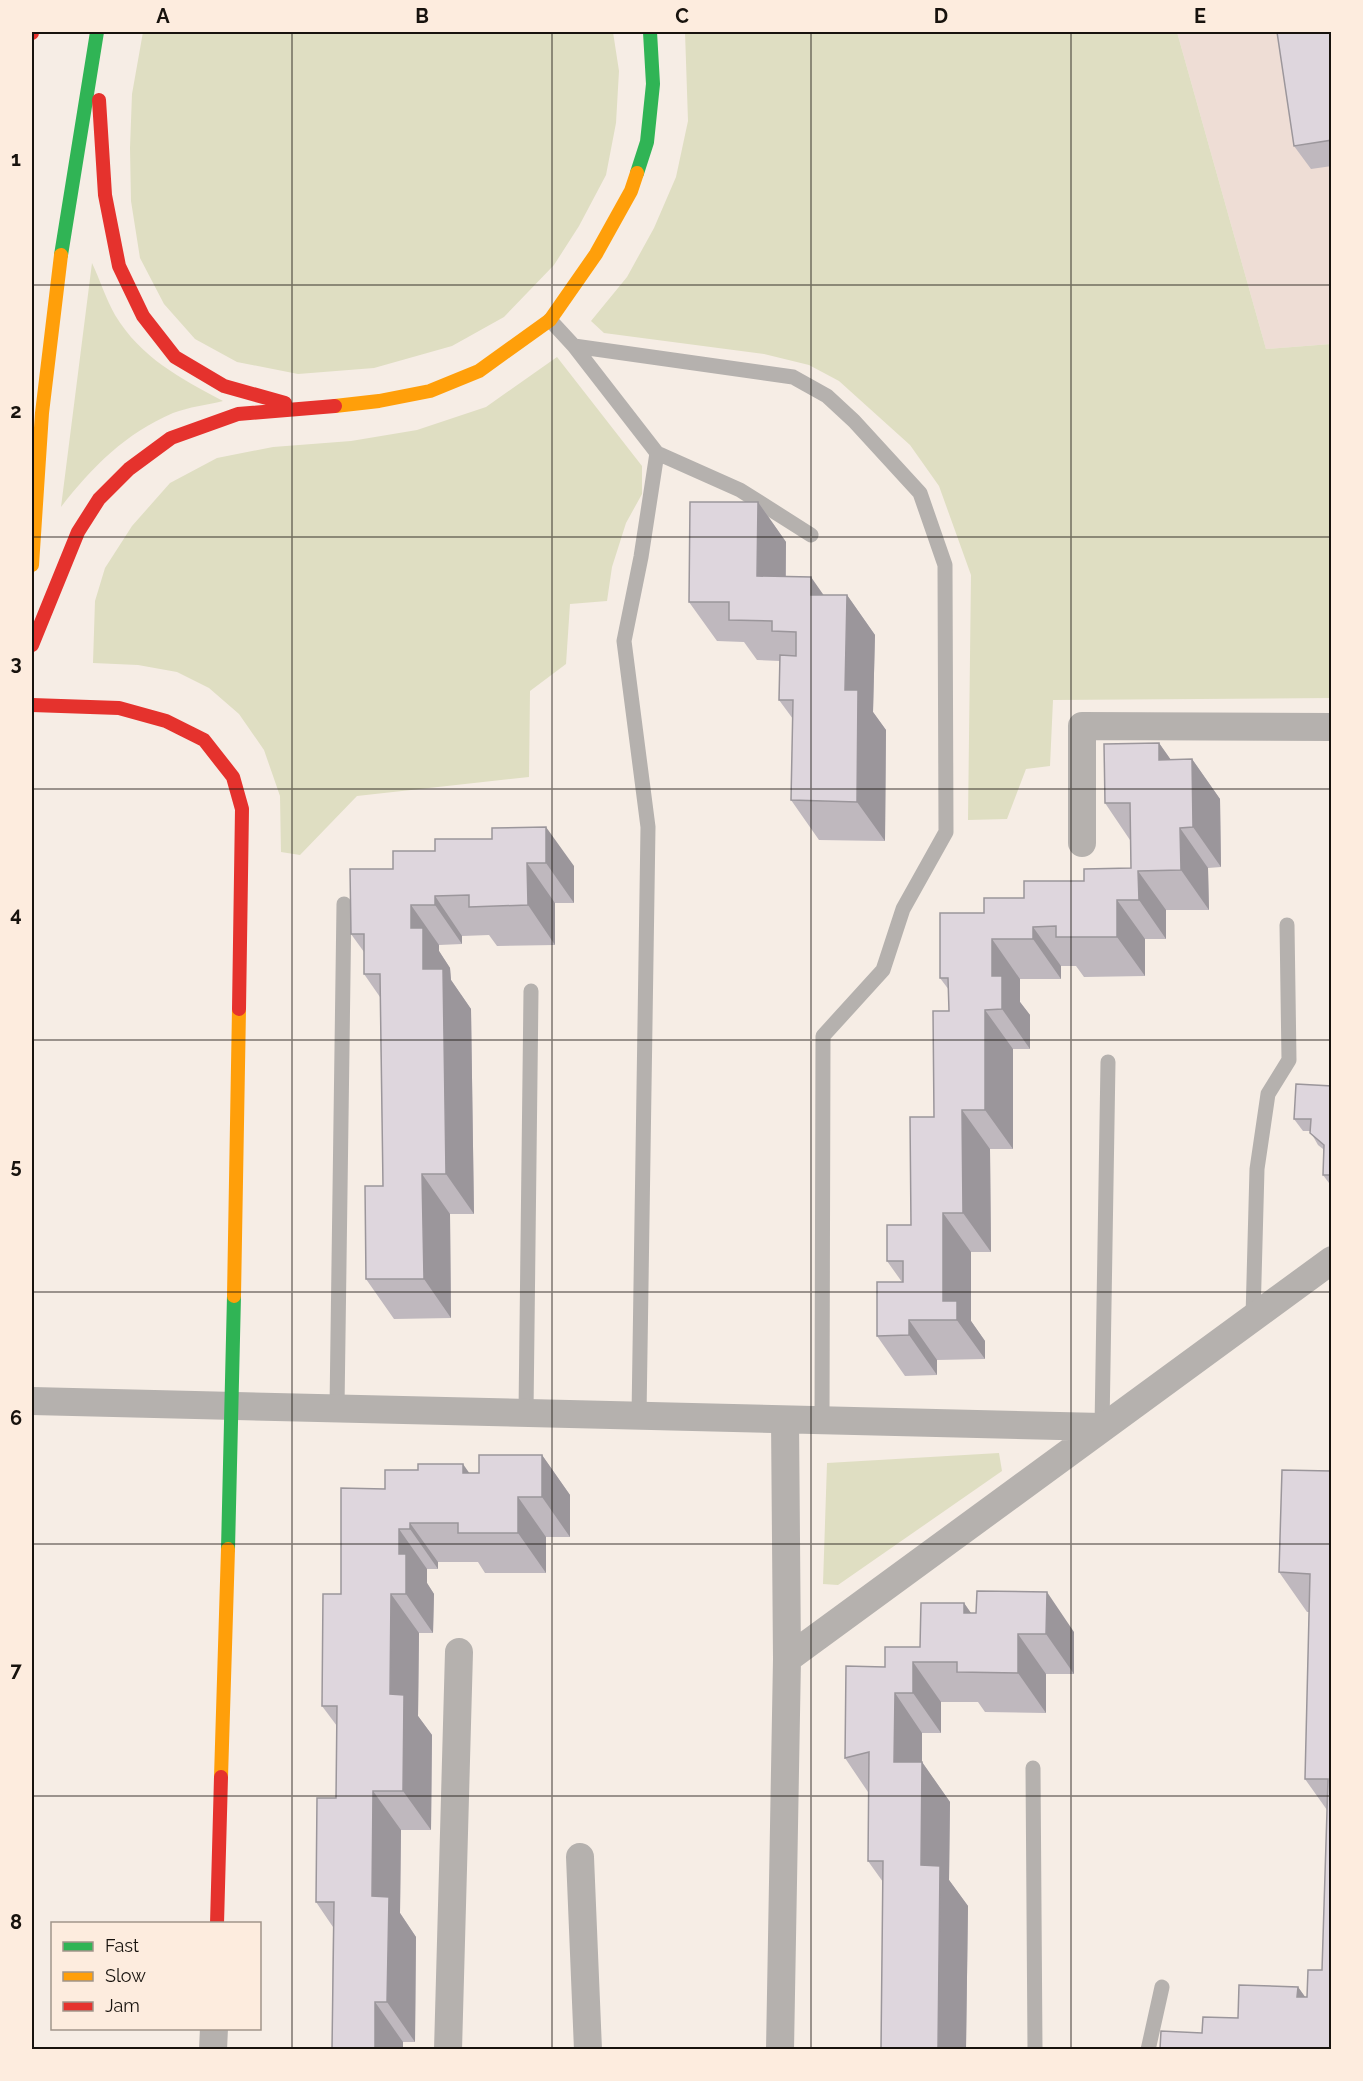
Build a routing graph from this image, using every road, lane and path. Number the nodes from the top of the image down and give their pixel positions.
1 (650, 32) edge
2 (96, 34) edge
3 (550, 320) junction
4 (574, 346) junction
5 (310, 409) junction
6 (657, 453) junction
7 (812, 535) dead end
8 (32, 565) edge
9 (32, 645) edge
10 (32, 705) edge
11 (1332, 727) edge
12 (1082, 843) dead end
13 (344, 904) dead end
14 (1287, 925) dead end
15 (531, 991) dead end
16 (1107, 1062) dead end
17 (1332, 1260) edge
18 (1253, 1317) junction
19 (32, 1401) edge
20 (232, 1406) junction
21 (337, 1408) junction
22 (526, 1413) junction
23 (639, 1416) junction
24 (785, 1420) junction
25 (822, 1420) junction
26 (1102, 1427) junction
27 (459, 1652) dead end
28 (787, 1659) junction
29 (1033, 1768) dead end
30 (580, 1857) dead end
31 (217, 1922) edge
32 (1162, 1987) dead end
33 (214, 2030) edge
34 (213, 2049) edge
35 (448, 2049) edge
36 (588, 2049) edge
37 (780, 2049) edge
38 (1035, 2049) edge
39 (1148, 2049) edge

1 - 3 main road
2 - 5 main road
2 - 8 main road
3 - 4 lane
3 - 5 main road
4 - 6 lane
4 - 25 lane
5 - 9 main road
6 - 7 lane
6 - 23 lane
10 - 20 main road
11 - 12 street
13 - 21 lane
14 - 18 lane
15 - 22 lane
16 - 26 lane
17 - 18 street
18 - 26 street
19 - 20 street
20 - 21 street
20 - 31 main road
21 - 22 street
22 - 23 street
23 - 24 street
24 - 25 street
24 - 28 street
25 - 26 street
26 - 28 street
27 - 35 street
28 - 37 street
29 - 38 lane
30 - 36 street
32 - 39 lane
33 - 34 street

